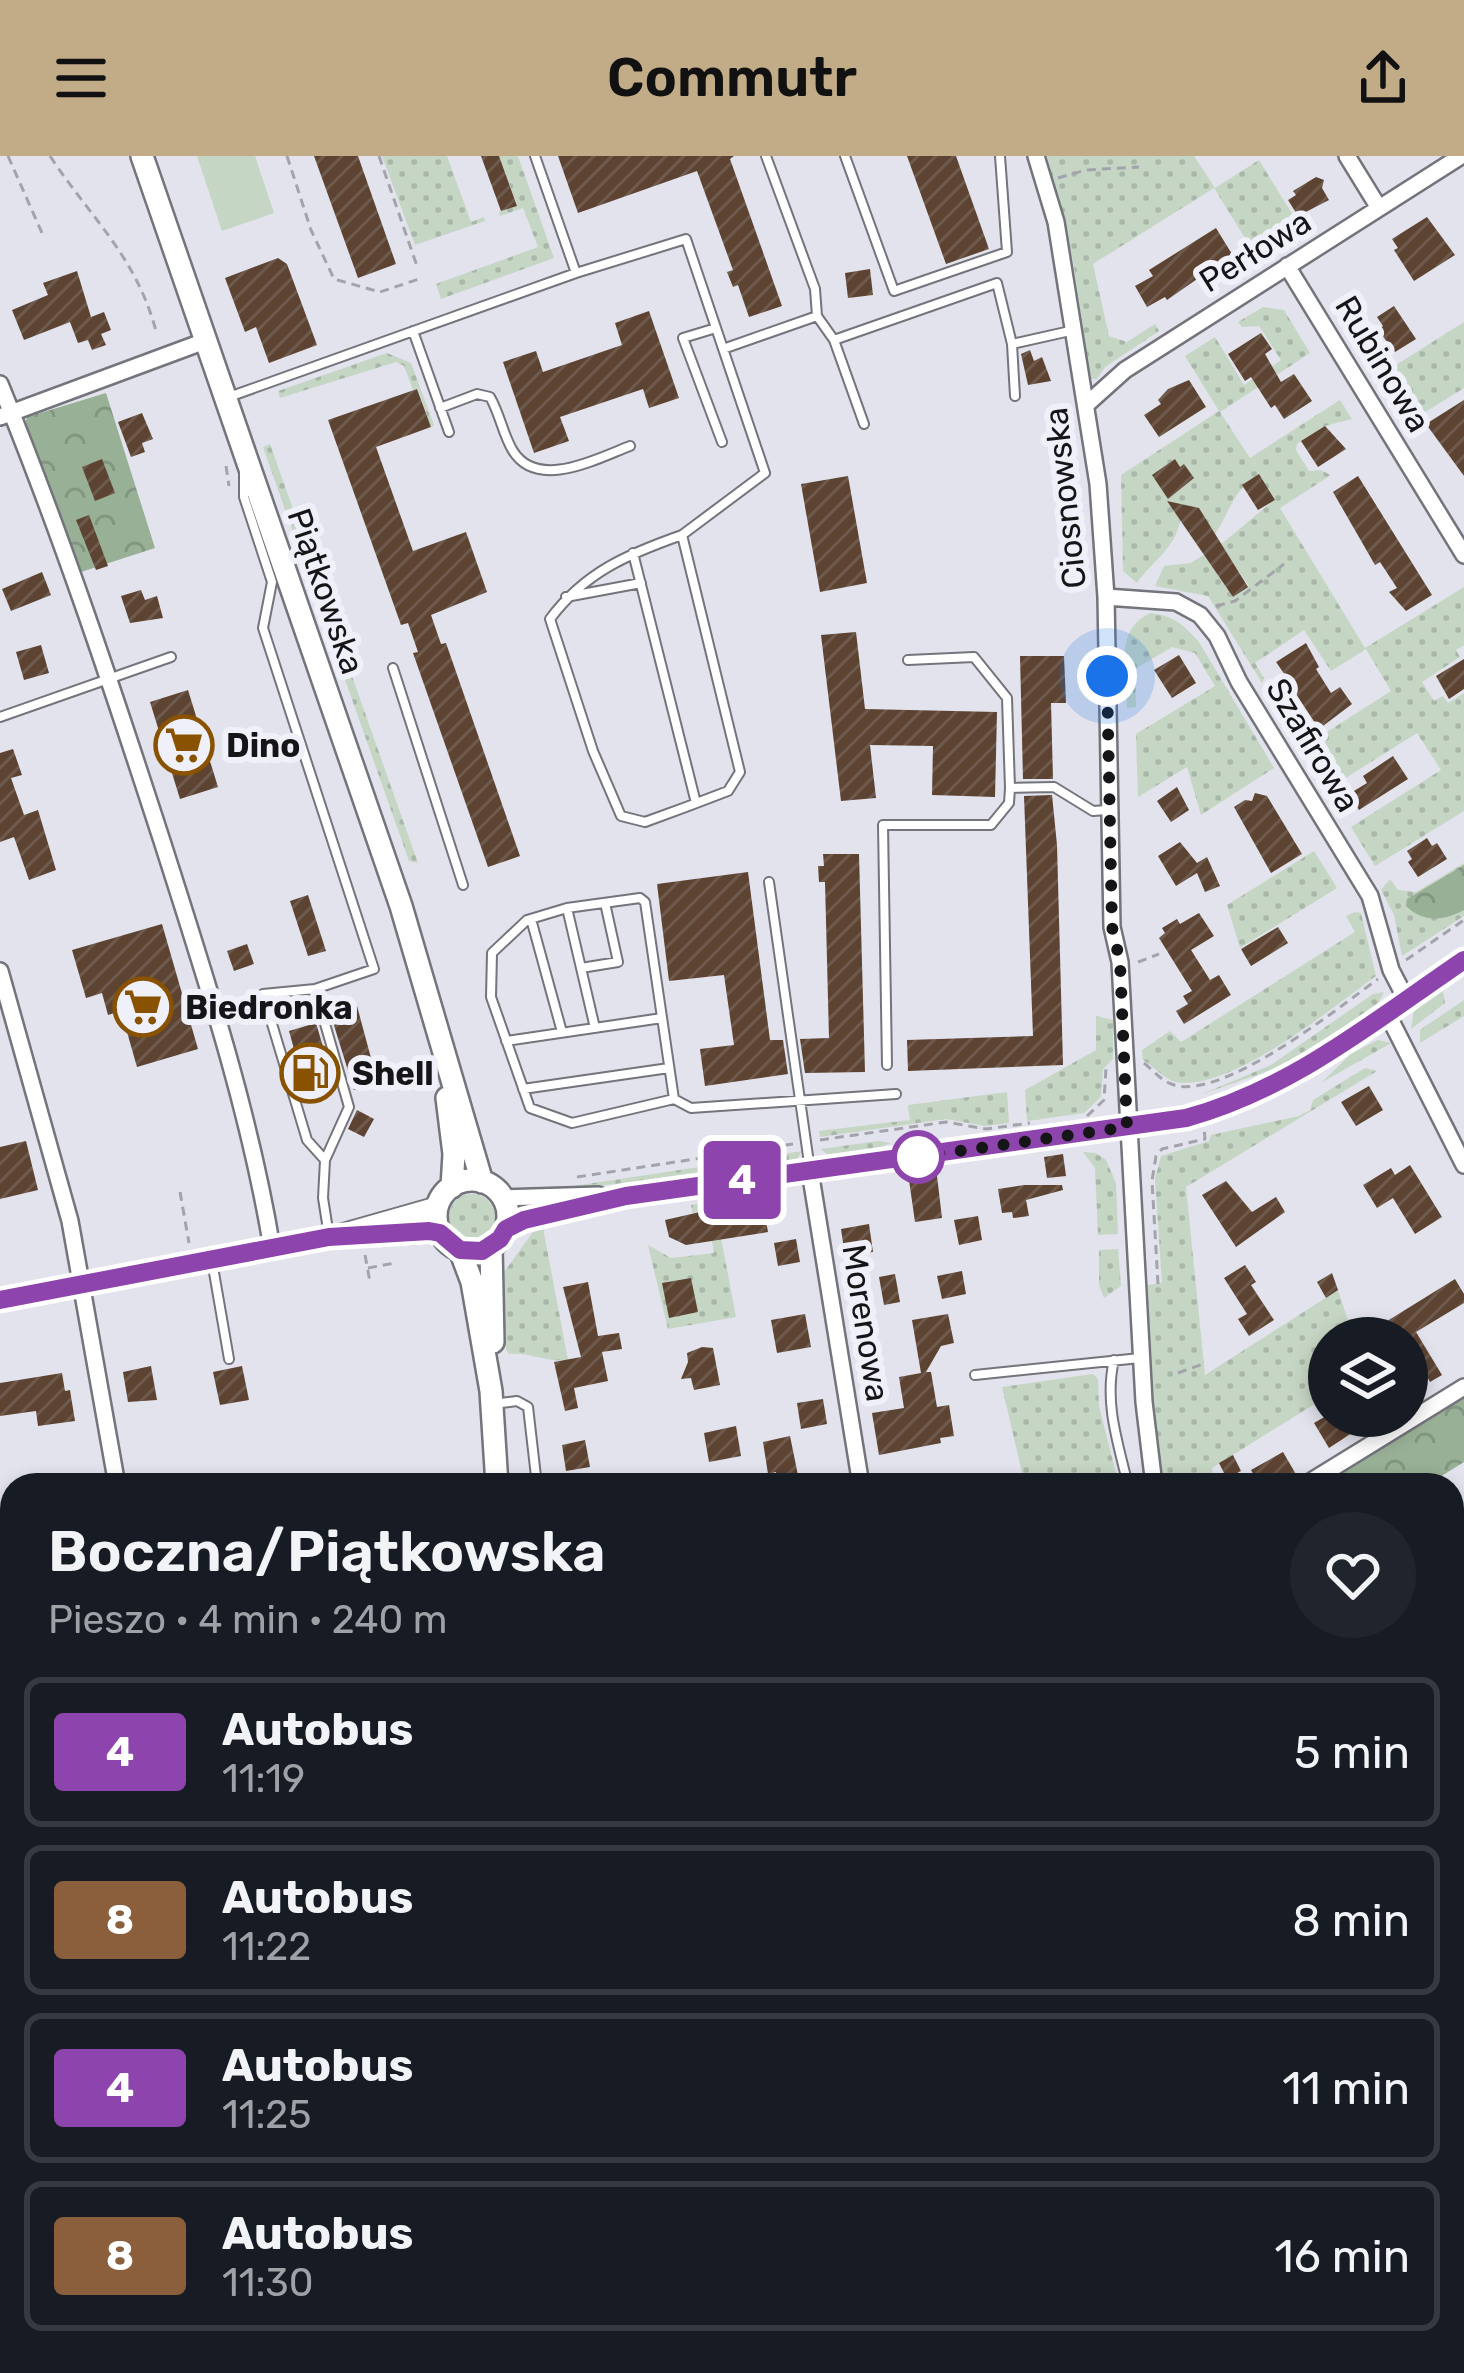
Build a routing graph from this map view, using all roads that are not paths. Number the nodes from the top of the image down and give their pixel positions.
1 (142, 156) edge
2 (535, 156) edge
3 (766, 156) edge
4 (845, 156) edge
5 (1000, 156) edge
6 (1036, 156) edge
7 (1347, 156) edge
8 (1461, 156) edge
9 (1379, 208) junction
10 (1288, 266) junction
11 (576, 273) junction
12 (817, 316) junction
13 (716, 328) junction
14 (413, 331) junction
15 (1070, 331) junction
16 (835, 340) junction
17 (205, 341) junction
18 (1012, 344) junction
19 (723, 349) junction
20 (0, 383) edge
21 (1016, 396) dead end
22 (225, 399) junction
23 (1086, 405) junction
24 (440, 408) junction
25 (6, 415) edge
26 (864, 424) dead end
27 (449, 432) dead end
28 (722, 442) dead end
29 (630, 446) dead end
30 (244, 454) junction
31 (682, 535) junction
32 (633, 553) junction
33 (1464, 555) edge
34 (641, 584) junction
35 (1106, 597) junction
36 (566, 598) junction
37 (171, 657) dead end
38 (908, 660) dead end
39 (393, 668) dead end
40 (111, 679) junction
41 (0, 717) edge
42 (1010, 788) junction
43 (696, 803) junction
44 (1108, 809) junction
45 (769, 882) dead end
46 (463, 885) dead end
47 (605, 903) junction
48 (567, 908) junction
49 (531, 919) junction
50 (1464, 960) edge
51 (581, 968) junction
52 (0, 973) edge
53 (315, 988) junction
54 (1406, 999) junction
55 (1387, 1013) junction
56 (662, 1018) junction
57 (596, 1028) junction
58 (562, 1032) junction
59 (506, 1041) junction
60 (442, 1049) junction
61 (887, 1066) dead end
62 (669, 1068) junction
63 (523, 1089) junction
64 (896, 1094) dead end
65 (674, 1100) junction
66 (800, 1102) junction
67 (1127, 1127) junction
68 (325, 1160) junction
69 (1464, 1165) edge
70 (810, 1172) junction
71 (482, 1182) junction
72 (452, 1186) junction
73 (626, 1196) junction
74 (503, 1198) junction
75 (438, 1206) junction
76 (440, 1233) junction
77 (329, 1237) junction
78 (499, 1238) junction
79 (272, 1248) junction
80 (460, 1250) junction
81 (202, 1261) junction
82 (80, 1284) junction
83 (0, 1299) edge
84 (1142, 1358) junction
85 (229, 1359) dead end
86 (1114, 1360) junction
87 (975, 1375) dead end
88 (1464, 1387) edge
89 (492, 1397) junction
90 (115, 1473) edge
91 (496, 1473) edge
92 (536, 1473) edge
93 (859, 1473) edge
94 (1125, 1473) edge
95 (1153, 1473) edge
96 (1324, 1473) edge

1 - 17 main road, Piątkowska
2 - 11 lane
3 - 12 lane
4 - 5 lane
6 - 15 street, Ciosnowska
7 - 9 street
8 - 9 street, Perłowa
9 - 10 street, Perłowa
10 - 23 street, Perłowa
10 - 33 street, Rubinowa
11 - 13 lane
11 - 14 lane
12 - 16 lane
12 - 19 lane
13 - 19 lane
13 - 28 lane
14 - 22 lane
14 - 24 lane
15 - 18 lane
15 - 23 street, Ciosnowska
16 - 18 lane
16 - 26 lane
17 - 22 main road, Piątkowska
17 - 25 street
18 - 21 lane
19 - 31 lane
20 - 25 street
22 - 30 main road, Piątkowska
23 - 35 street, Ciosnowska
24 - 27 lane
24 - 29 lane
25 - 40 street
30 - 53 lane
30 - 60 main road, Piątkowska
31 - 32 lane
31 - 43 lane
32 - 34 lane
32 - 36 lane
34 - 36 lane
34 - 43 lane
35 - 44 street, Ciosnowska
35 - 54 street, Szafirowa
36 - 43 lane
37 - 40 lane
38 - 42 lane
39 - 46 lane
40 - 41 lane
40 - 79 street
42 - 44 lane
42 - 61 lane
44 - 67 street, Ciosnowska
45 - 66 lane
47 - 48 lane
47 - 51 lane
47 - 56 lane
48 - 49 lane
48 - 51 lane
49 - 58 lane
49 - 59 lane
50 - 54 street
51 - 57 lane
52 - 82 street
53 - 68 lane
53 - 68 lane
54 - 55 street
55 - 67 street
55 - 69 street
56 - 57 lane
56 - 62 lane
57 - 58 lane
58 - 59 lane
59 - 63 lane
60 - 71 main road, Piątkowska
60 - 72 main road, Piątkowska
62 - 63 lane
62 - 65 lane
63 - 65 lane
64 - 66 lane
65 - 66 lane
66 - 70 lane
67 - 70 street
67 - 84 street, Ciosnowska
68 - 77 lane
70 - 73 street
70 - 93 street, Morenowa
71 - 72 main road
71 - 74 main road
72 - 75 main road
73 - 74 street
73 - 78 street
74 - 78 main road
75 - 76 main road
75 - 77 street
76 - 77 street
76 - 80 main road
77 - 79 street
78 - 80 main road
78 - 89 main road
79 - 81 street
80 - 89 main road
81 - 82 street
81 - 85 lane
82 - 83 street
82 - 90 street
84 - 86 lane
84 - 95 street, Ciosnowska
86 - 87 lane
86 - 94 lane
88 - 96 street
89 - 91 main road
89 - 92 lane

